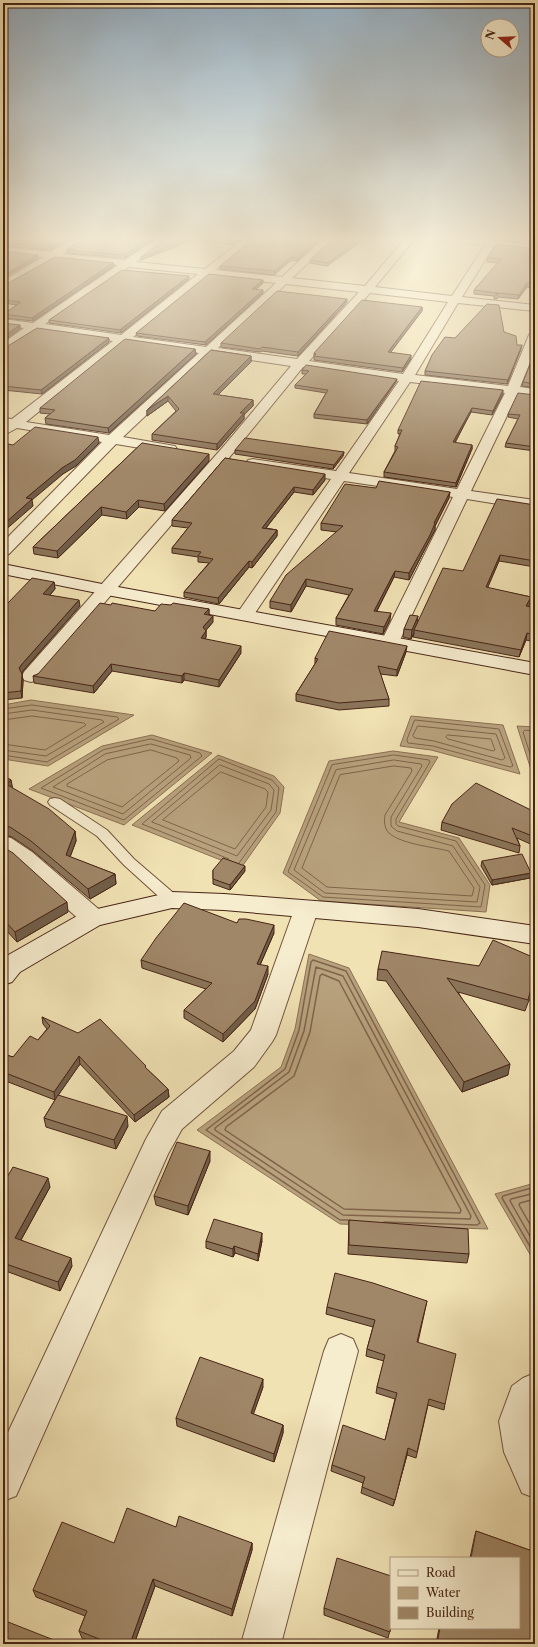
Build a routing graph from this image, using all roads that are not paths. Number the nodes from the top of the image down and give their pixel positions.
1 (53, 314) edge
2 (155, 314) edge
3 (249, 314) edge
4 (345, 314) edge
5 (446, 314) edge
6 (3, 322) edge
7 (35, 326) junction
8 (535, 335) edge
9 (124, 338) junction
10 (3, 348) edge
11 (210, 350) junction
12 (300, 362) junction
13 (407, 378) junction
14 (513, 390) junction
15 (535, 393) edge
16 (9, 423) edge
17 (3, 433) edge
18 (113, 439) junction
19 (182, 451) edge
20 (205, 455) edge
21 (220, 458) junction
22 (338, 476) junction
23 (462, 494) junction
24 (535, 505) edge
25 (3, 551) edge
26 (3, 569) edge
27 (107, 590) junction
28 (244, 615) junction
29 (390, 642) junction
30 (535, 669) edge
31 (32, 676) edge
32 (55, 802) dead end
33 (3, 843) edge
34 (172, 900) junction
35 (306, 910) junction
36 (93, 918) junction
37 (535, 935) edge
38 (3, 975) edge
39 (341, 1351) dead end
40 (535, 1390) edge
41 (535, 1480) edge
42 (3, 1483) edge
43 (261, 1644) edge

1 - 7 street
2 - 9 street
3 - 11 street
4 - 12 street
5 - 13 street
6 - 7 street
7 - 9 street
7 - 10 street
8 - 14 street
9 - 11 street
9 - 16 street
11 - 12 street
11 - 18 street
12 - 13 street
12 - 21 street
13 - 14 street
13 - 22 street
14 - 15 street
14 - 23 street
16 - 17 street
16 - 18 street
18 - 19 street
18 - 25 street
20 - 21 street
21 - 22 street
21 - 27 street
22 - 23 street
22 - 28 street
23 - 24 street
23 - 29 street
26 - 27 street
27 - 28 street
27 - 31 street
28 - 29 street
29 - 30 street
32 - 34 lane
33 - 36 street
34 - 35 street
34 - 36 street
35 - 37 street
35 - 42 street
36 - 38 street
39 - 43 street
40 - 41 street

